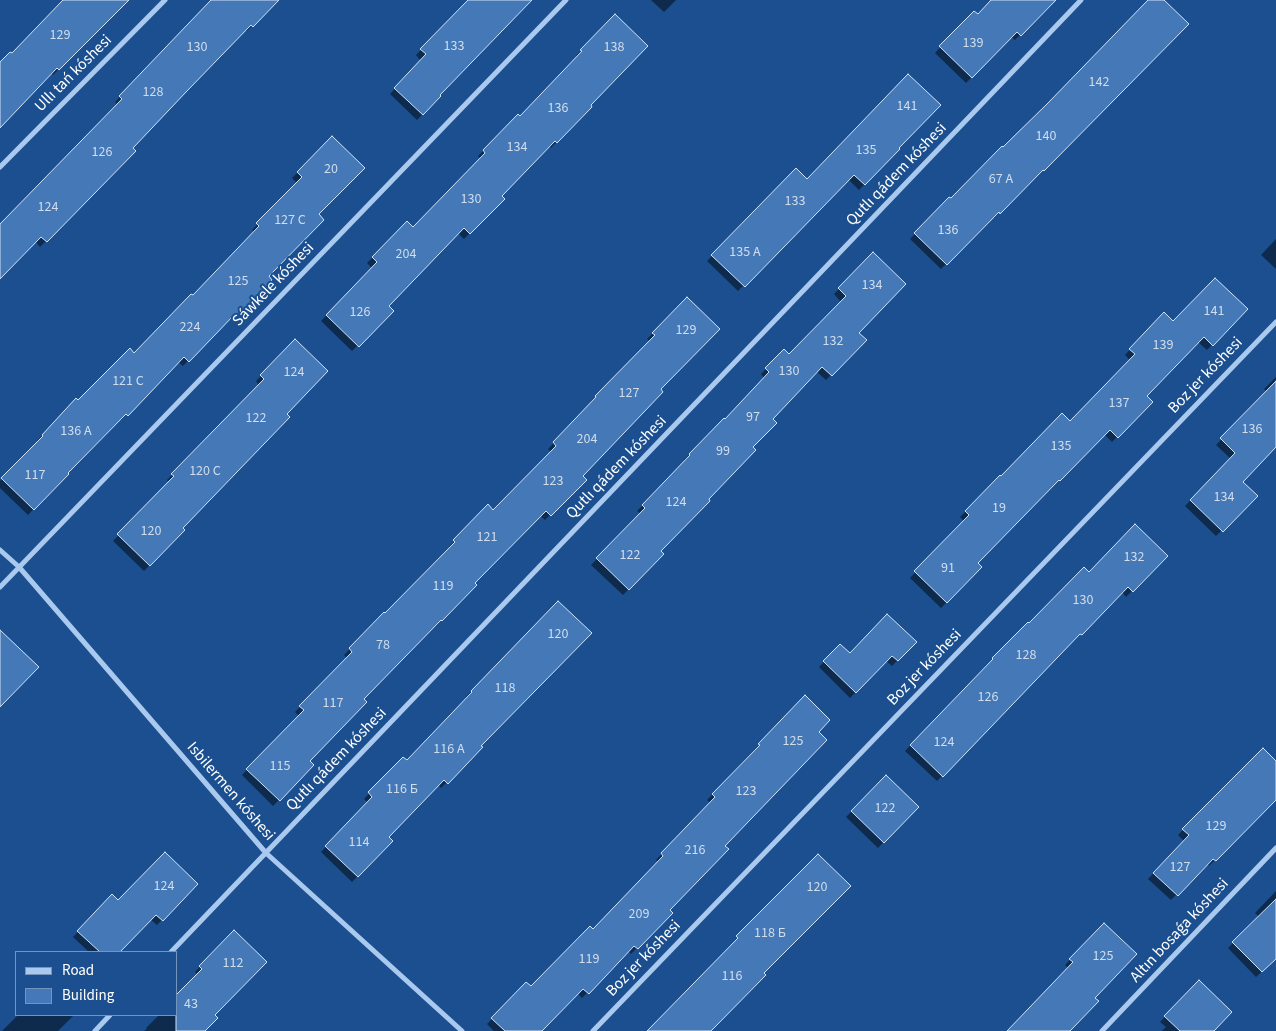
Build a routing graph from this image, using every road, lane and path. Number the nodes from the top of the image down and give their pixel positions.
1 (165, 0) edge
2 (566, 0) edge
3 (1081, 0) edge
4 (0, 167) edge
5 (1276, 322) edge
6 (0, 550) edge
7 (19, 567) junction
8 (0, 587) edge
9 (1276, 848) edge
10 (266, 853) junction
11 (171, 951) edge
12 (109, 1016) edge
13 (95, 1031) edge
14 (462, 1031) edge
15 (593, 1031) edge
16 (1102, 1031) edge

1 - 4 street, Ullı tań kóshesi
2 - 7 street, Sáwkele kóshesi
3 - 10 street, Qutlı qádem kóshesi
5 - 15 street, Boz jer kóshesi
6 - 7 street, Isbilermen kóshesi
7 - 8 street, Sáwkele kóshesi
7 - 10 street, Isbilermen kóshesi
9 - 16 street, Altın bosaǵa kóshesi
10 - 11 street, Qutlı qádem kóshesi
10 - 14 street, Isbilermen kóshesi
12 - 13 street

